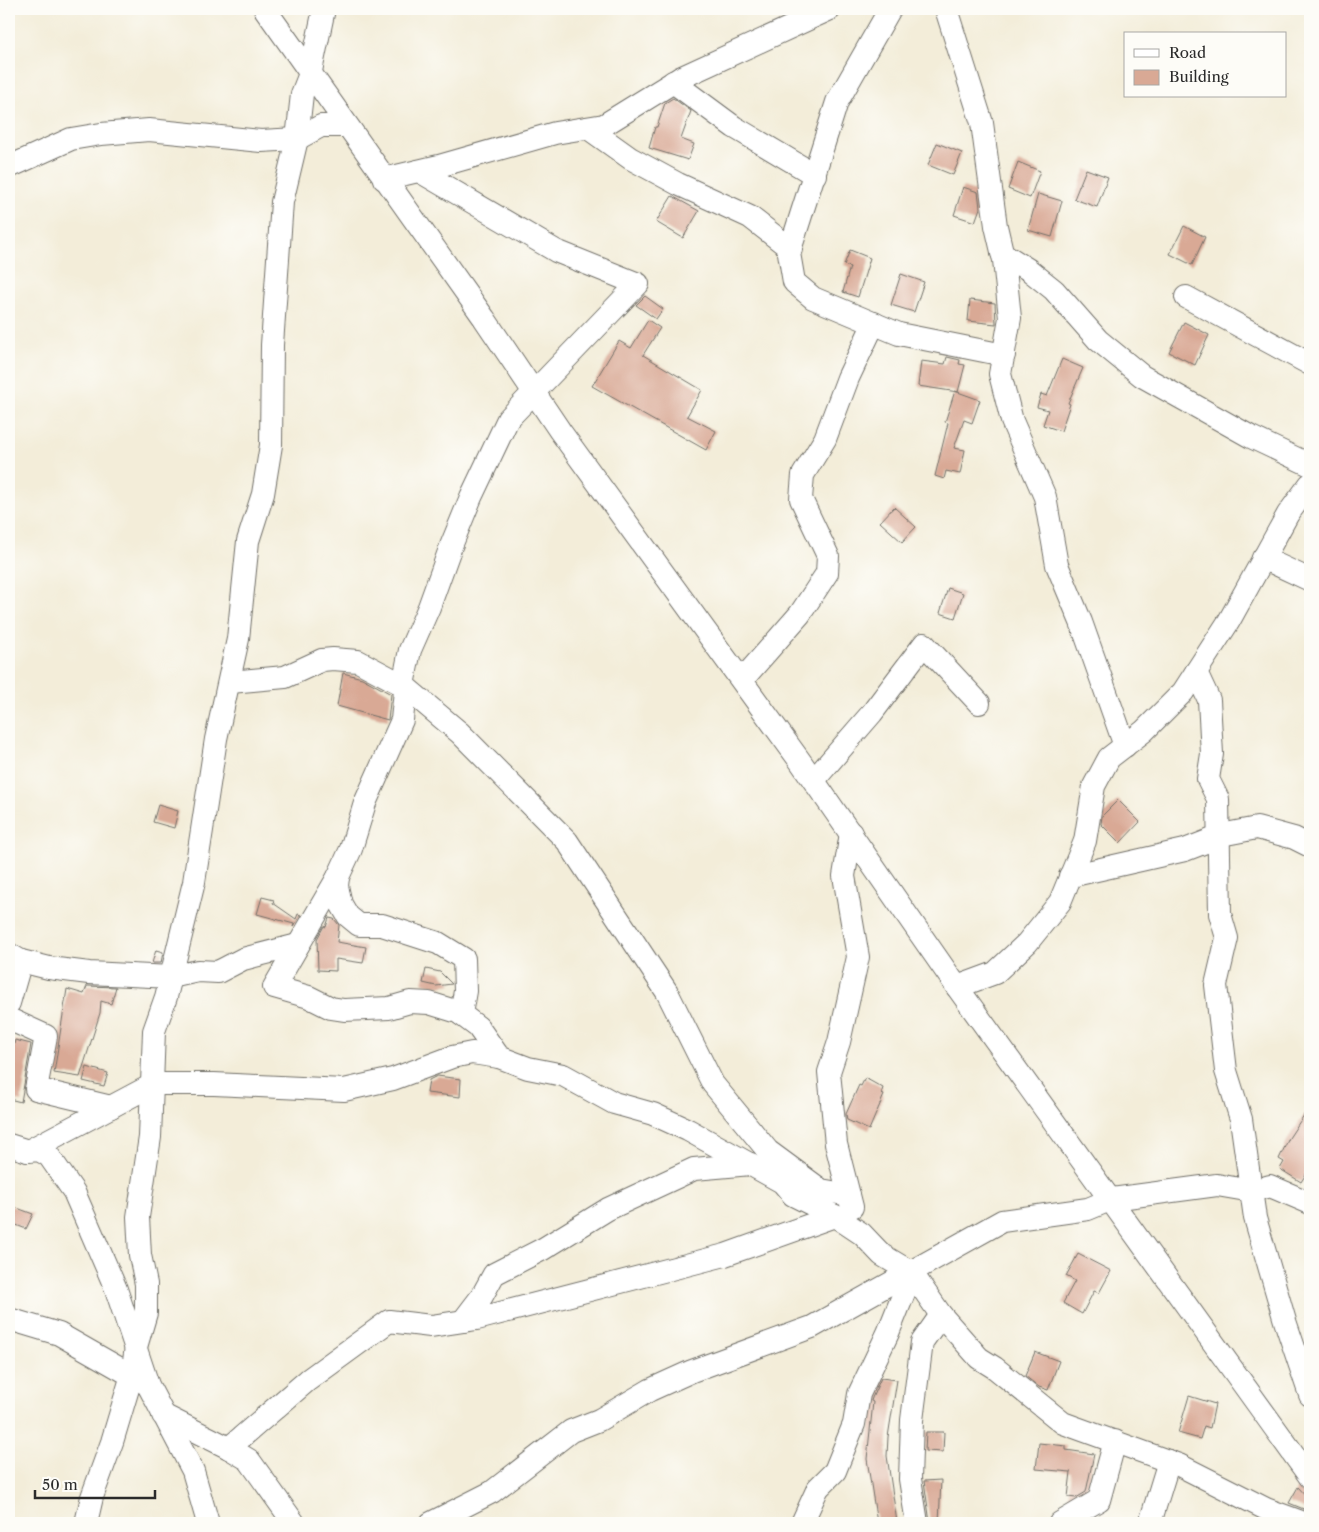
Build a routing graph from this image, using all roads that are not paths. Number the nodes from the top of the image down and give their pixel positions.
1 (265, 9) edge
2 (324, 9) edge
3 (830, 9) edge
4 (890, 9) edge
5 (946, 9) edge
6 (310, 71) junction
7 (674, 82) junction
8 (346, 126) junction
9 (588, 128) junction
10 (297, 140) junction
11 (9, 167) edge
12 (419, 171) junction
13 (816, 175) junction
14 (384, 179) junction
15 (791, 248) junction
16 (1002, 253) junction
17 (1186, 297) dead end
18 (874, 323) junction
19 (1004, 355) junction
20 (1310, 364) edge
21 (534, 392) junction
22 (1310, 464) edge
23 (1310, 484) edge
24 (1263, 558) junction
25 (1310, 580) edge
26 (1196, 672) junction
27 (742, 680) junction
28 (230, 682) junction
29 (403, 685) junction
30 (979, 703) dead end
31 (1125, 746) junction
32 (814, 780) junction
33 (851, 833) junction
34 (1220, 837) junction
35 (1310, 846) edge
36 (1070, 876) junction
37 (338, 877) junction
38 (298, 945) junction
39 (15, 957) edge
40 (171, 977) junction
41 (957, 987) junction
42 (9, 1003) edge
43 (460, 1014) junction
44 (9, 1019) edge
45 (499, 1057) junction
46 (154, 1084) junction
47 (111, 1107) junction
48 (18, 1148) edge
49 (752, 1164) junction
50 (1252, 1191) junction
51 (849, 1195) junction
52 (1112, 1199) junction
53 (1310, 1203) edge
54 (835, 1216) junction
55 (859, 1232) junction
56 (912, 1273) junction
57 (941, 1315) junction
58 (9, 1319) edge
59 (463, 1321) junction
60 (136, 1347) junction
61 (140, 1380) junction
62 (1310, 1395) edge
63 (163, 1415) junction
64 (1115, 1441) junction
65 (229, 1448) junction
66 (1169, 1461) junction
67 (1310, 1478) edge
68 (1155, 1520) edge
69 (86, 1523) edge
70 (208, 1523) edge
71 (294, 1523) edge
72 (431, 1523) edge
73 (802, 1523) edge
74 (917, 1523) edge
75 (1060, 1523) edge
76 (1304, 1523) edge

1 - 6 street
2 - 6 street
3 - 7 street
4 - 13 street
5 - 16 street
6 - 8 street
6 - 10 street
7 - 9 street
7 - 13 street
8 - 10 street
8 - 14 street
9 - 12 street
9 - 15 street
10 - 11 street
10 - 28 street
12 - 14 street
12 - 21 street
13 - 15 street
14 - 21 street
15 - 18 street
16 - 19 street
16 - 22 street
17 - 20 street
18 - 19 street
18 - 27 street
19 - 31 street
21 - 27 street
21 - 29 street
23 - 24 street
24 - 25 street
24 - 26 street
26 - 31 street
26 - 34 street
27 - 32 street
28 - 29 street
28 - 40 street
29 - 37 street
29 - 51 street
30 - 32 street
31 - 36 street
32 - 33 street
33 - 41 street
33 - 51 street
34 - 35 street
34 - 36 street
34 - 50 street
36 - 41 street
37 - 38 street
37 - 43 street
38 - 40 street
38 - 43 street
39 - 40 street
39 - 42 street
40 - 46 street
41 - 52 street
43 - 45 street
44 - 47 street
45 - 46 street
45 - 49 street
46 - 47 street
46 - 60 street
47 - 48 street
48 - 60 street
49 - 54 street
49 - 59 street
50 - 52 street
50 - 53 street
50 - 62 street
51 - 55 street
52 - 56 street
52 - 67 street
54 - 55 street
54 - 59 street
55 - 56 street
56 - 57 street
56 - 72 street
56 - 73 street
57 - 64 street
57 - 74 street
58 - 61 street
59 - 65 street
60 - 61 street
61 - 63 street
61 - 69 street
63 - 65 street
63 - 70 street
64 - 66 street
64 - 75 street
65 - 71 street
66 - 68 street
66 - 76 street

